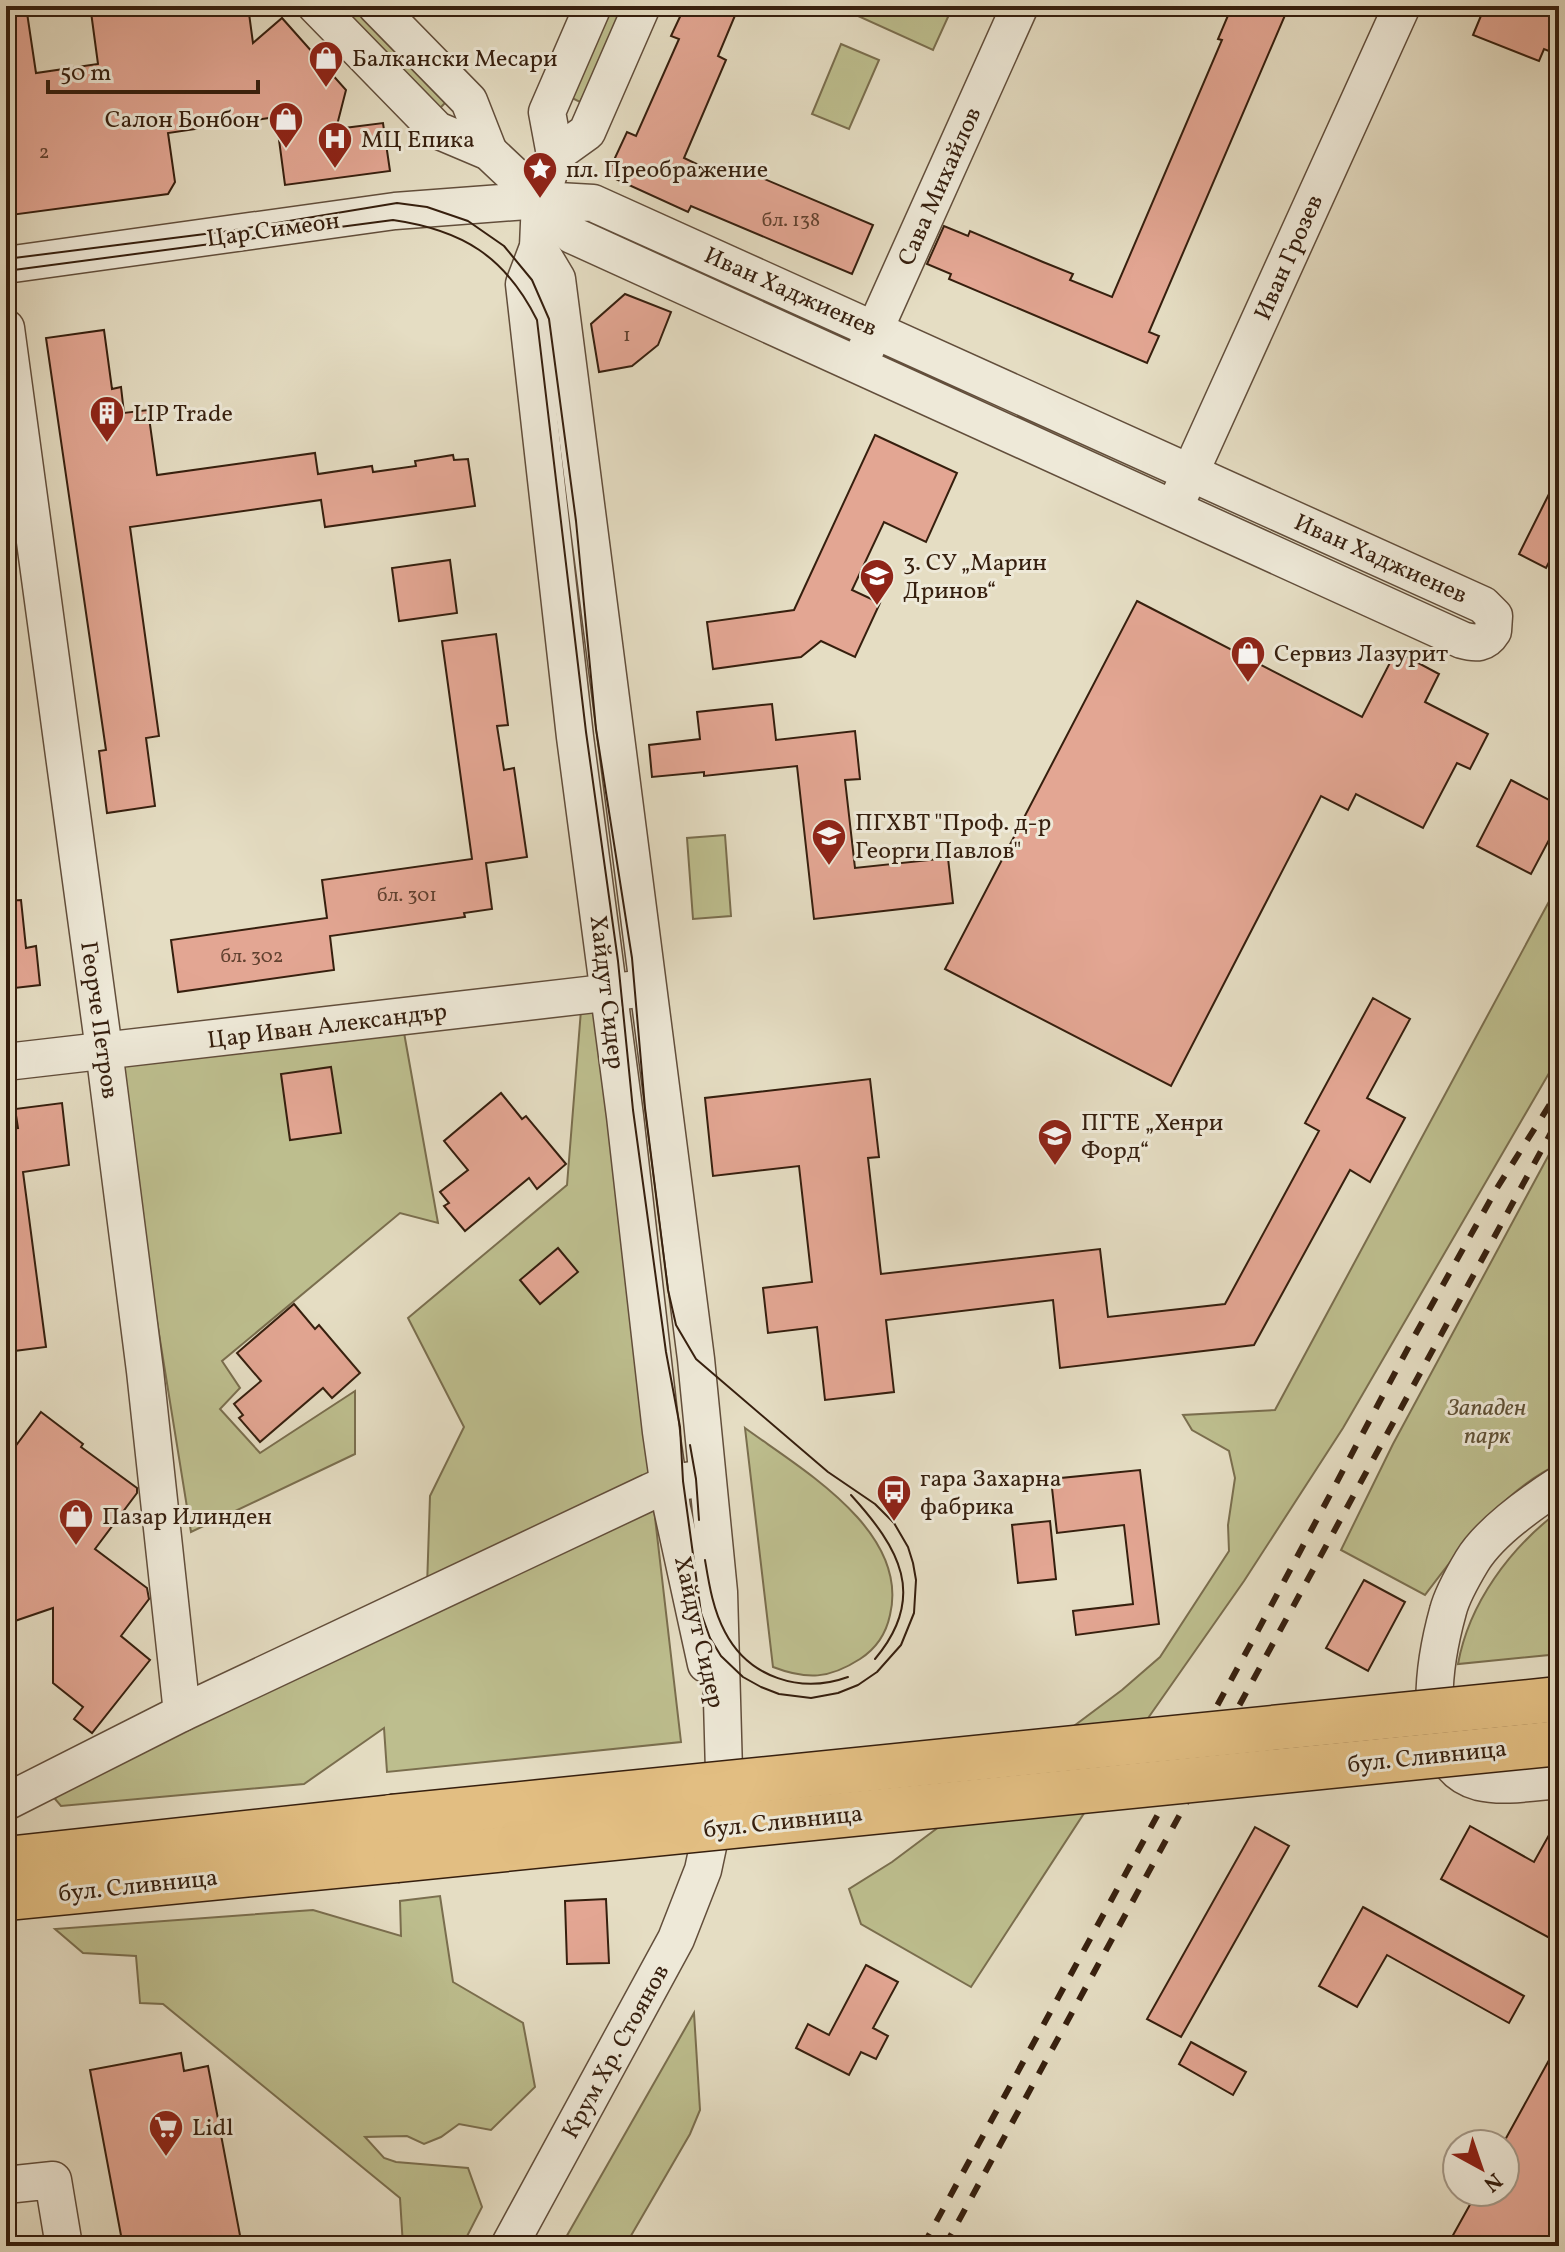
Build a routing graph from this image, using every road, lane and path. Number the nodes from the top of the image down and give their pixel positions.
1 (316, 6) edge
2 (376, 6) edge
3 (593, 6) edge
4 (642, 6) edge
5 (1020, 6) edge
6 (1402, 6) edge
7 (489, 152) junction
8 (555, 155) junction
9 (540, 200) junction
10 (538, 247) junction
11 (6, 265) edge
12 (6, 328) edge
13 (875, 329) junction
14 (858, 365) junction
15 (1190, 472) junction
16 (1174, 509) junction
17 (648, 989) junction
18 (607, 992) junction
19 (104, 1050) junction
20 (6, 1062) edge
21 (709, 1476) junction
22 (668, 1484) junction
23 (1559, 1485) edge
24 (1559, 1699) edge
25 (182, 1713) junction
26 (724, 1734) junction
27 (1559, 1743) edge
28 (1559, 1780) edge
29 (6, 1802) edge
30 (6, 1845) edge
31 (708, 1851) joint
32 (64, 1854) junction
33 (6, 1859) edge
34 (6, 1898) edge
35 (6, 2185) edge
36 (64, 2246) edge
37 (509, 2246) edge

1 - 7 street, Иван Хаджиенев
2 - 7 street, Иван Хаджиенев
3 - 8 street
4 - 8 street
5 - 13 street, Сава Михайлов
6 - 15 street, Иван Грозев
7 - 9 street, Иван Хаджиенев
8 - 9 street, Хайдут Сидер
9 - 10 street, Хайдут Сидер
9 - 11 street, Цар Симеон
9 - 13 street, Иван Хаджиенев
9 - 14 street, Иван Хаджиенев
10 - 17 street, Хайдут Сидер
10 - 18 street, Хайдут Сидер
12 - 19 street, Георче Петров
13 - 14 street, Сава Михайлов
13 - 15 street, Иван Хаджиенев
14 - 16 street, Иван Хаджиенев
15 - 16 street, Иван Грозев
15 - 16 street, Иван Хаджиенев
17 - 18 street, Цар Иван Александър
17 - 21 street, Хайдут Сидер
18 - 19 street, Цар Иван Александър
18 - 22 street, Хайдут Сидер
19 - 20 street, Цар Иван Александър
19 - 25 street, Георче Петров
21 - 22 street
21 - 26 street, Хайдут Сидер
22 - 25 street
22 - 26 street, Хайдут Сидер
23 - 28 street
24 - 32 main road, бул. Сливница, bridge
25 - 29 street
26 - 31 street, Хайдут Сидер
27 - 34 main road, бул. Сливница, bridge
30 - 32 street, бул. Сливница
31 - 37 street, Крум Хр. Стоянов
32 - 33 main road, бул. Сливница
35 - 36 street

